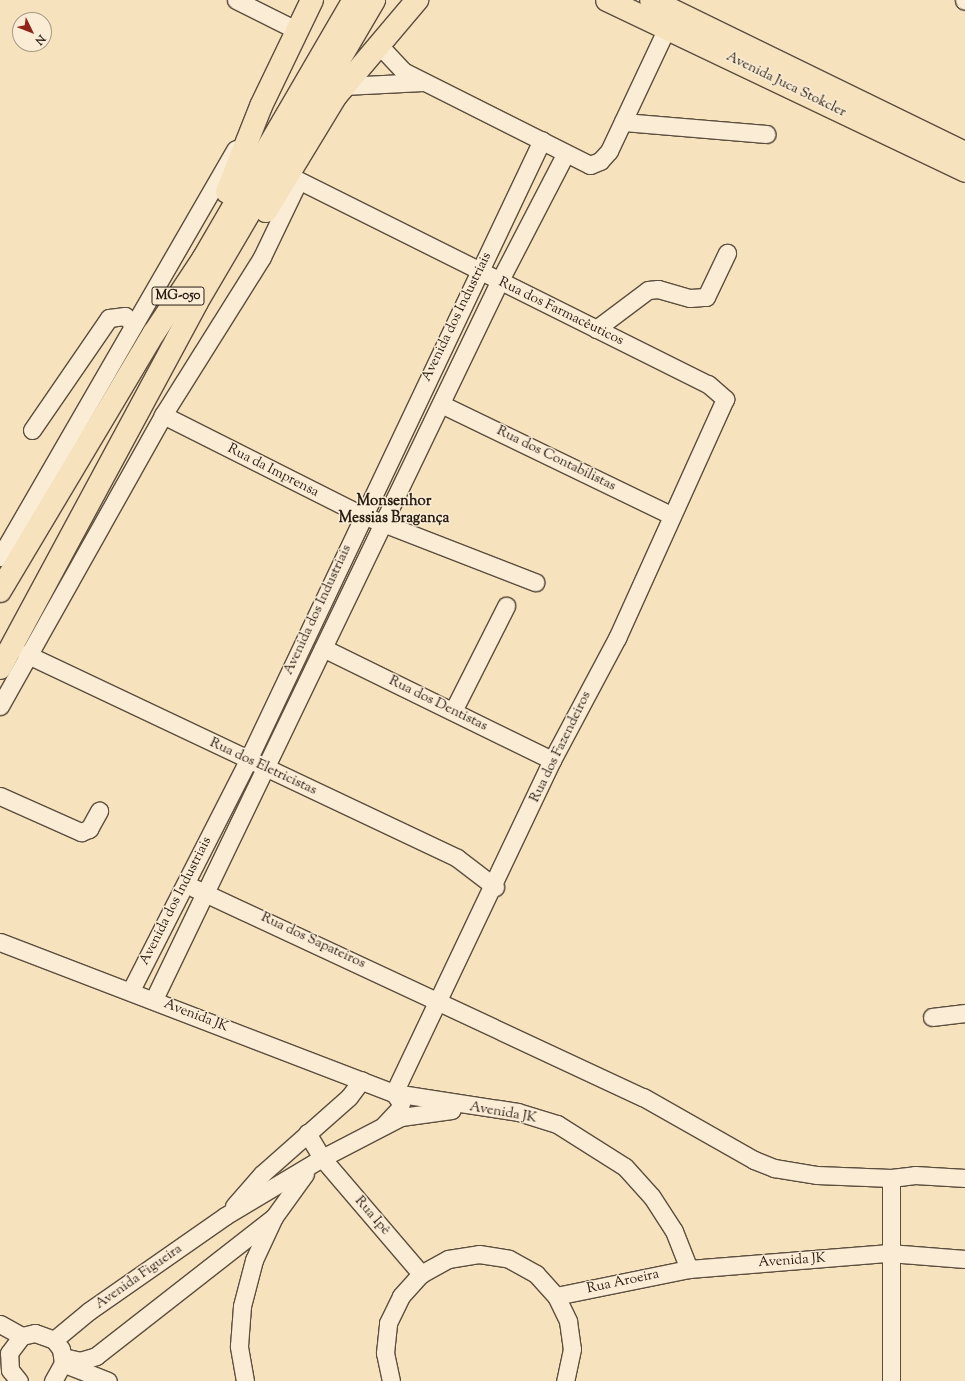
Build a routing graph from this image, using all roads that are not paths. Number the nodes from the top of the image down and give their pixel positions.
1 (236, 0) edge
2 (312, 0) edge
3 (354, 0) edge
4 (374, 0) edge
5 (417, 0) edge
6 (607, 0) edge
7 (651, 0) edge
8 (674, 13) edge
9 (298, 31) junction
10 (378, 44) junction
11 (427, 82) junction
12 (344, 86) junction
13 (261, 106) junction
14 (623, 122) junction
15 (767, 134) dead end
16 (542, 140) junction
17 (566, 153) junction
18 (965, 153) edge
19 (965, 171) edge
20 (293, 178) junction
21 (727, 253) dead end
22 (479, 272) junction
23 (500, 282) junction
24 (134, 324) junction
25 (596, 329) junction
26 (154, 334) junction
27 (725, 399) joint
28 (441, 404) junction
29 (164, 415) junction
30 (32, 430) dead end
31 (104, 472) junction
32 (362, 515) junction
33 (671, 515) junction
34 (384, 523) junction
35 (0, 557) edge
36 (535, 582) dead end
37 (0, 591) edge
38 (506, 606) dead end
39 (324, 648) junction
40 (26, 654) junction
41 (0, 668) edge
42 (0, 706) edge
43 (453, 711) junction
44 (248, 760) junction
45 (552, 760) junction
46 (266, 768) junction
47 (0, 796) edge
48 (99, 811) dead end
49 (185, 884) junction
50 (495, 887) junction
51 (205, 892) junction
52 (0, 942) edge
53 (131, 990) junction
54 (154, 999) junction
55 (438, 1002) junction
56 (965, 1014) edge
57 (932, 1017) dead end
58 (362, 1080) junction
59 (394, 1093) junction
60 (476, 1108) junction
61 (384, 1125) junction
62 (307, 1133) junction
63 (317, 1162) junction
64 (891, 1178) junction
65 (965, 1178) edge
66 (225, 1216) junction
67 (274, 1217) junction
68 (889, 1253) junction
69 (965, 1259) edge
70 (690, 1269) junction
71 (422, 1274) junction
72 (556, 1296) junction
73 (0, 1324) edge
74 (54, 1340) junction
75 (12, 1343) edge
76 (63, 1360) junction
77 (11, 1379) edge
78 (53, 1381) edge
79 (108, 1381) edge
80 (245, 1381) edge
81 (391, 1381) edge
82 (565, 1381) edge
83 (891, 1381) edge

1 - 9 street
2 - 9 main road
3 - 26 main road, MG-050
4 - 31 main road, MG-050
5 - 10 main road
6 - 8 main road, Avenida Juca Stokcler
7 - 8 main road, Avenida Juca Stokcler
8 - 14 street
8 - 18 main road, Avenida Juca Stokcler
8 - 19 main road, Avenida Juca Stokcler
9 - 13 main road
10 - 11 street
10 - 12 main road
11 - 12 street
11 - 16 street
12 - 20 main road
13 - 24 street
13 - 26 main road
14 - 15 street
14 - 17 street
16 - 17 street
16 - 22 street, Avenida dos Industriais
17 - 23 street, Avenida dos Industriais
20 - 22 street, Rua dos Farmacêuticos
20 - 29 street
20 - 31 main road
21 - 25 street
22 - 23 street, Rua dos Farmacêuticos
22 - 32 street, Avenida dos Industriais
23 - 25 street, Rua dos Farmacêuticos
23 - 28 street, Avenida dos Industriais
24 - 30 street
24 - 35 street
25 - 27 street, Rua dos Farmacêuticos
26 - 37 main road, MG-050
27 - 33 street, Rua dos Fazendeiros
28 - 33 street, Rua dos Contabilistas
28 - 34 street, Avenida dos Industriais
29 - 32 street, Rua da Imprensa
29 - 40 street
31 - 41 main road, MG-050
32 - 34 street, Rua da Imprensa
32 - 44 street, Avenida dos Industriais
33 - 45 street, Rua dos Fazendeiros
34 - 36 street, Rua da Imprensa
34 - 39 street, Avenida dos Industriais
38 - 43 street
39 - 43 street, Rua dos Dentistas
39 - 46 street, Avenida dos Industriais
40 - 42 street
40 - 44 street, Rua dos Eletricistas
43 - 45 street, Rua dos Dentistas
44 - 46 street, Rua dos Eletricistas
44 - 49 street, Avenida dos Industriais
45 - 50 street, Rua dos Fazendeiros
46 - 50 street, Rua dos Eletricistas
46 - 51 street, Avenida dos Industriais
47 - 48 street
49 - 51 street, Rua dos Sapateiros
49 - 53 street, Avenida dos Industriais
50 - 55 street, Rua dos Fazendeiros
51 - 54 street, Avenida dos Industriais
51 - 55 street, Rua dos Sapateiros
52 - 53 street, Avenida JK
53 - 54 street, Avenida JK
54 - 58 street, Avenida JK
55 - 59 street, Rua dos Fazendeiros
55 - 64 street, Rua dos Sapateiros
56 - 57 street
58 - 59 street, Avenida JK
58 - 62 street, Avenida Figueira
59 - 60 street, Avenida JK
59 - 61 street
60 - 61 street
60 - 70 street, Avenida JK
61 - 63 street, Avenida Figueira
62 - 63 street, Rua Ipê
62 - 66 street, Avenida Figueira
63 - 66 street, Avenida Figueira
63 - 67 street
63 - 71 street, Rua Ipê
64 - 65 street, Rua dos Sapateiros
64 - 68 street
66 - 74 street, Avenida Figueira
67 - 76 street
67 - 80 street
68 - 69 street, Avenida JK
68 - 70 street, Avenida JK
68 - 83 street
70 - 72 street, Rua Aroeira
71 - 72 street
71 - 81 street
72 - 82 street
73 - 75 street
74 - 75 street
74 - 76 street
75 - 77 street
76 - 78 street
76 - 79 street

